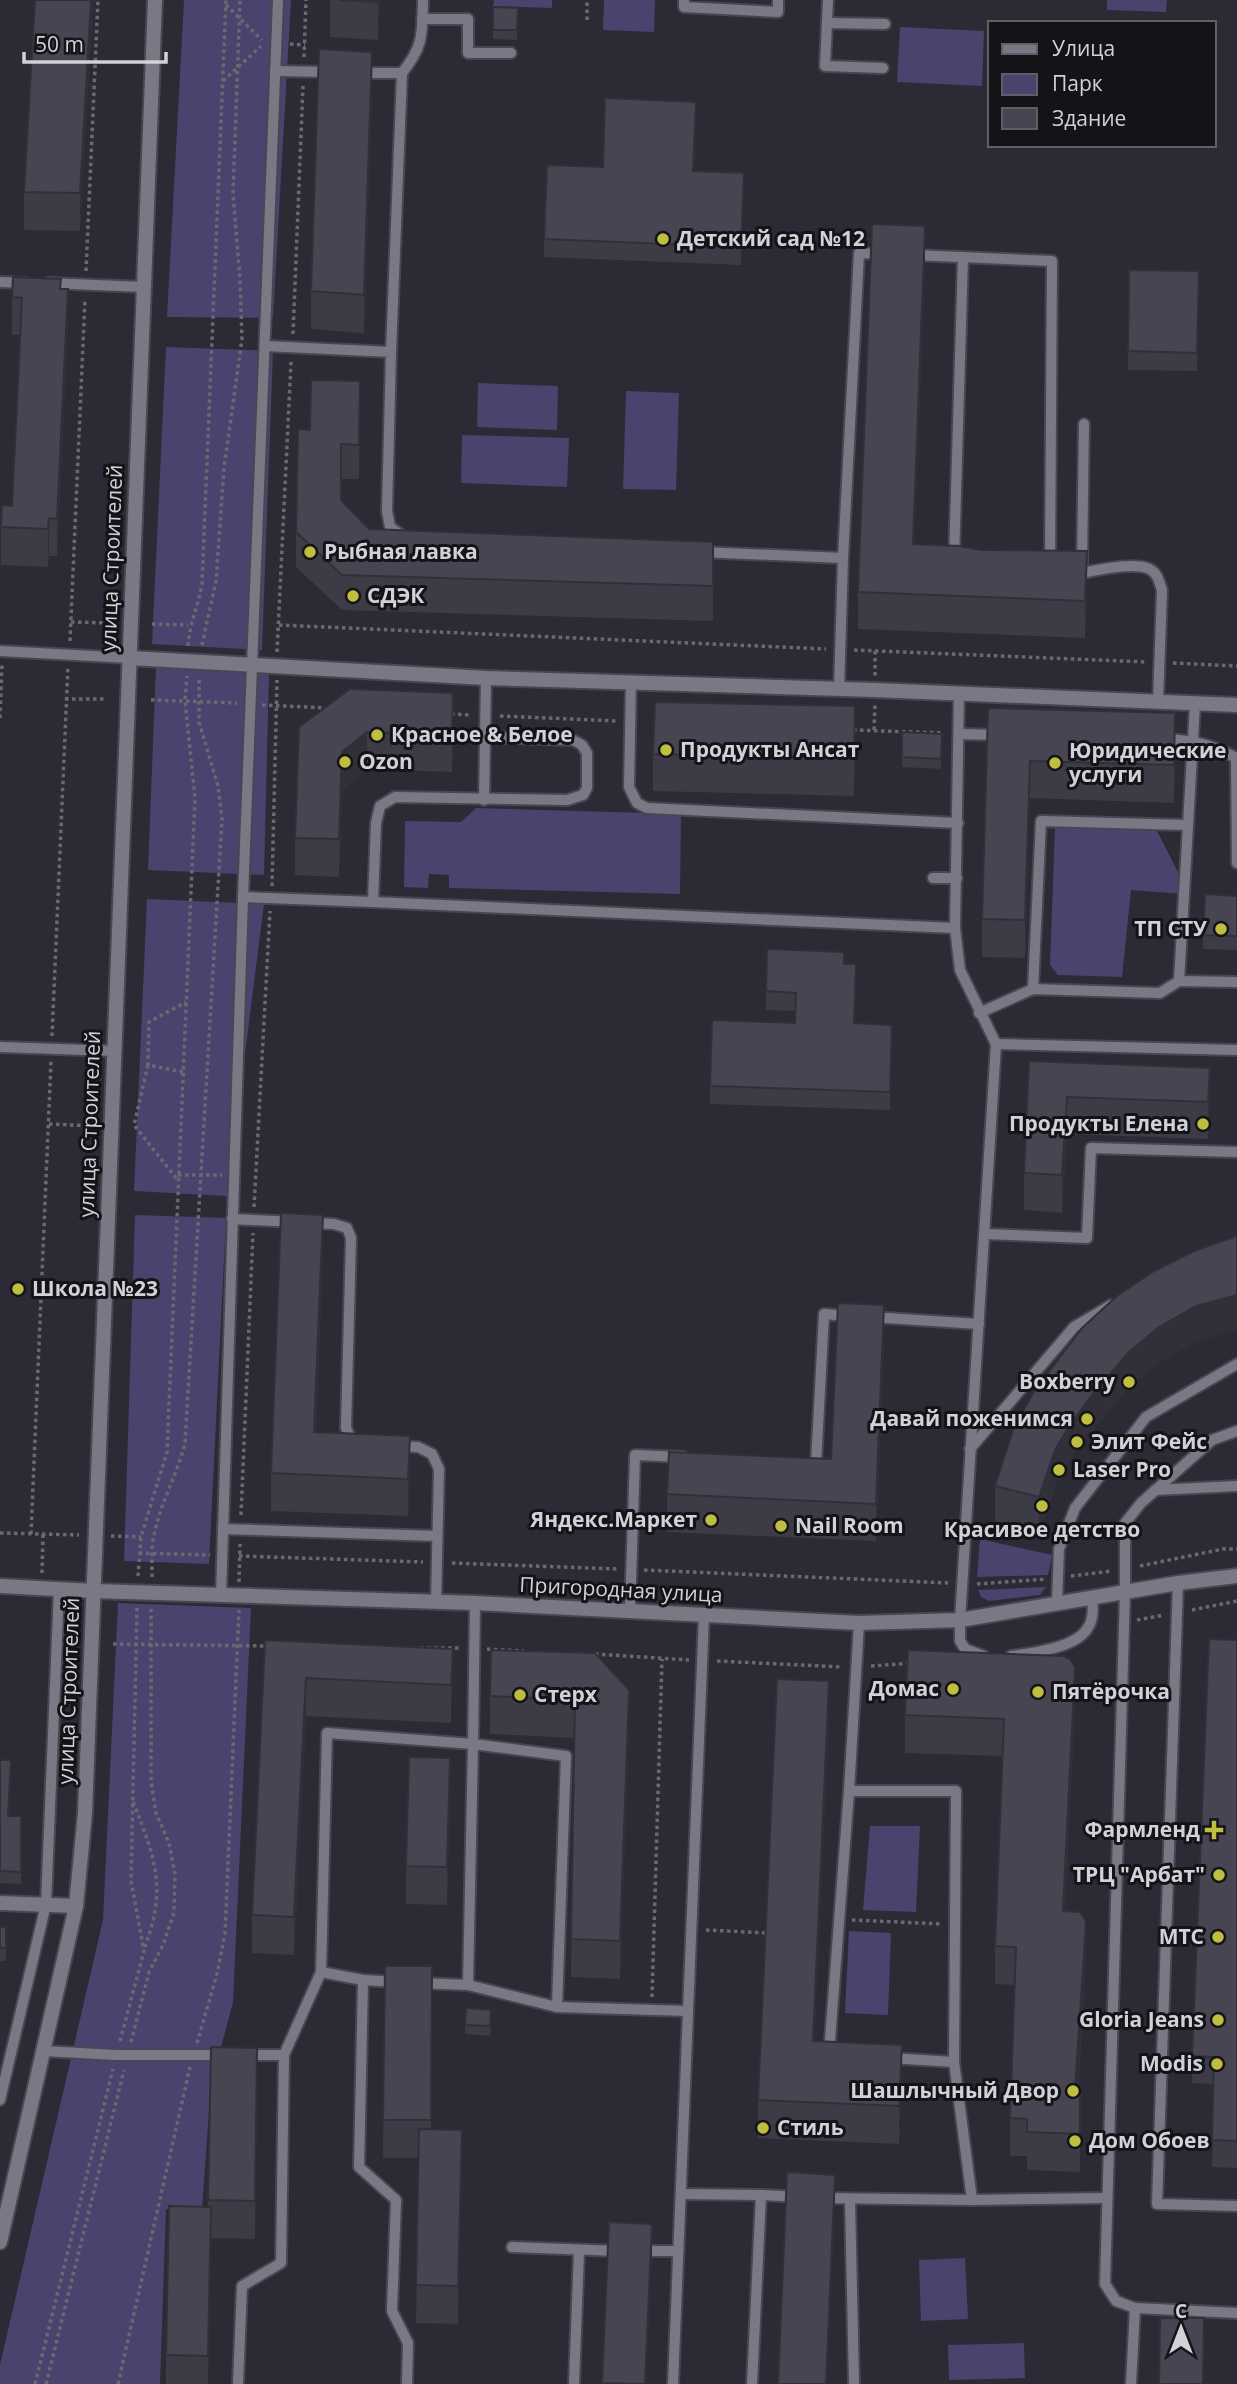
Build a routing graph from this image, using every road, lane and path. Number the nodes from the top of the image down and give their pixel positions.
1 (98, 0) edge
2 (155, 0) edge
3 (226, 0) edge
4 (240, 0) edge
5 (278, 0) edge
6 (306, 0) edge
7 (423, 0) edge
8 (587, 0) edge
9 (684, 0) edge
10 (778, 0) edge
11 (828, 0) edge
12 (731, 5) edge
13 (422, 19) junction
14 (587, 20) dead end
15 (827, 23) junction
16 (885, 24) dead end
17 (265, 43) dead end
18 (511, 53) dead end
19 (237, 68) junction
20 (883, 68) dead end
21 (275, 71) junction
22 (303, 72) junction
23 (341, 72) edge
24 (353, 73) edge
25 (402, 74) junction
26 (222, 82) junction
27 (963, 257) junction
28 (0, 282) edge
29 (86, 284) junction
30 (143, 287) junction
31 (265, 346) junction
32 (292, 348) junction
33 (391, 352) junction
34 (1084, 424) dead end
35 (417, 537) edge
36 (687, 551) edge
37 (843, 558) junction
38 (959, 567) edge
39 (1082, 573) junction
40 (71, 622) junction
41 (110, 622) dead end
42 (152, 624) dead end
43 (189, 625) junction
44 (279, 625) junction
45 (840, 650) junction
46 (1, 651) edge
47 (875, 651) junction
48 (188, 652) dead end
49 (277, 653) dead end
50 (68, 656) junction
51 (130, 657) junction
52 (201, 662) junction
53 (1159, 662) junction
54 (253, 665) junction
55 (1237, 666) edge
56 (187, 674) dead end
57 (486, 678) junction
58 (875, 678) dead end
59 (631, 682) junction
60 (839, 689) junction
61 (959, 694) junction
62 (65, 698) junction
63 (107, 699) dead end
64 (875, 699) dead end
65 (150, 700) dead end
66 (185, 701) junction
67 (199, 702) junction
68 (1157, 702) junction
69 (251, 704) junction
70 (1195, 704) junction
71 (1237, 705) edge
72 (330, 708) edge
73 (450, 714) edge
74 (485, 716) junction
75 (0, 717) edge
76 (630, 721) junction
77 (847, 729) edge
78 (874, 730) junction
79 (960, 734) junction
80 (1014, 735) edge
81 (484, 737) junction
82 (1152, 739) edge
83 (1194, 740) junction
84 (1237, 758) edge
85 (484, 800) junction
86 (958, 823) junction
87 (1187, 825) junction
88 (1237, 863) edge
89 (933, 878) dead end
90 (957, 878) junction
91 (243, 897) junction
92 (373, 902) junction
93 (955, 928) junction
94 (1179, 981) junction
95 (1237, 982) edge
96 (1033, 989) junction
97 (186, 1002) junction
98 (979, 1013) junction
99 (996, 1044) junction
100 (0, 1047) edge
101 (51, 1049) junction
102 (1237, 1050) edge
103 (115, 1051) junction
104 (148, 1065) junction
105 (184, 1072) junction
106 (49, 1124) junction
107 (134, 1125) junction
108 (111, 1126) junction
109 (1237, 1152) edge
110 (201, 1175) junction
111 (233, 1175) junction
112 (256, 1176) dead end
113 (177, 1178) junction
114 (232, 1219) junction
115 (985, 1234) junction
116 (1119, 1300) edge
117 (979, 1324) junction
118 (1237, 1364) edge
119 (1237, 1431) edge
120 (363, 1445) edge
121 (377, 1446) edge
122 (970, 1449) junction
123 (691, 1458) edge
124 (802, 1463) edge
125 (1237, 1486) edge
126 (1155, 1490) junction
127 (223, 1529) junction
128 (0, 1533) edge
129 (43, 1534) dead end
130 (437, 1536) junction
131 (1237, 1549) edge
132 (139, 1553) junction
133 (152, 1553) junction
134 (222, 1556) junction
135 (436, 1563) junction
136 (630, 1569) junction
137 (1124, 1570) junction
138 (41, 1575) dead end
139 (1237, 1576) edge
140 (1057, 1578) junction
141 (1178, 1583) junction
142 (961, 1584) junction
143 (0, 1586) edge
144 (59, 1589) junction
145 (94, 1591) junction
146 (1125, 1592) junction
147 (144, 1593) junction
148 (221, 1595) junction
149 (1092, 1597) junction
150 (436, 1602) junction
151 (475, 1603) junction
152 (1057, 1604) junction
153 (630, 1611) junction
154 (704, 1615) junction
155 (960, 1619) junction
156 (859, 1623) junction
157 (113, 1644) dead end
158 (136, 1645) junction
159 (151, 1645) junction
160 (280, 1646) edge
161 (419, 1648) edge
162 (474, 1648) junction
163 (528, 1651) edge
164 (595, 1654) edge
165 (662, 1658) junction
166 (700, 1660) junction
167 (919, 1662) edge
168 (856, 1667) junction
169 (473, 1744) junction
170 (849, 1791) junction
171 (131, 1799) junction
172 (0, 1903) edge
173 (46, 1905) junction
174 (76, 1906) junction
175 (839, 1920) junction
176 (955, 1924) junction
177 (691, 1929) junction
178 (767, 1933) edge
179 (144, 1951) junction
180 (321, 1972) junction
181 (363, 1980) junction
182 (468, 1986) junction
183 (557, 2007) junction
184 (652, 2010) junction
185 (688, 2011) junction
186 (44, 2051) junction
187 (843, 2054) edge
188 (116, 2055) junction
189 (128, 2055) junction
190 (284, 2055) junction
191 (885, 2057) edge
192 (954, 2062) junction
193 (0, 2100) edge
194 (681, 2194) junction
195 (761, 2195) junction
196 (1107, 2198) junction
197 (850, 2200) junction
198 (972, 2200) junction
199 (1237, 2206) edge
200 (4, 2210) edge
201 (0, 2242) edge
202 (512, 2247) dead end
203 (579, 2250) junction
204 (677, 2252) junction
205 (1135, 2308) junction
206 (1237, 2314) edge
207 (36, 2384) edge
208 (46, 2384) edge
209 (238, 2384) edge
210 (407, 2384) edge
211 (574, 2384) edge
212 (673, 2384) edge
213 (752, 2384) edge
214 (854, 2384) edge
215 (1131, 2384) edge

1 - 29 path
2 - 30 street, улица Строителей
3 - 26 path
4 - 19 path
5 - 21 lane
6 - 22 path
7 - 13 lane
8 - 14 path
9 - 12 lane
10 - 12 lane
11 - 15 lane
13 - 18 lane
13 - 25 lane
15 - 16 lane
15 - 20 lane
17 - 19 path
19 - 26 path
19 - 52 path
21 - 22 lane
21 - 31 lane
22 - 23 lane
22 - 32 path
24 - 25 lane
25 - 33 lane
26 - 43 path
27 - 37 lane
27 - 38 lane
27 - 39 lane
28 - 29 lane
29 - 30 lane
29 - 40 path
30 - 51 street, улица Строителей
31 - 32 lane
31 - 54 lane
32 - 33 lane
32 - 44 path
33 - 35 lane
34 - 39 lane
36 - 37 lane
37 - 45 lane
39 - 53 lane
40 - 41 path
40 - 50 path
42 - 43 path
43 - 48 path
44 - 45 path
44 - 49 path
45 - 47 path
45 - 60 lane
46 - 50 lane
46 - 75 path
47 - 53 path
47 - 58 path
50 - 51 lane
50 - 62 path
51 - 52 street
51 - 103 street, улица Строителей
52 - 54 street
52 - 67 path
53 - 55 path
53 - 68 lane
54 - 57 street
54 - 69 lane
56 - 66 path
57 - 59 street
57 - 74 lane
59 - 60 street
59 - 76 lane
60 - 61 street
61 - 68 street
61 - 79 lane
62 - 63 path
62 - 101 path
64 - 78 path
65 - 66 path
66 - 67 path
66 - 97 path
67 - 69 path
67 - 110 path
68 - 70 street
69 - 72 path
69 - 91 lane
70 - 71 street
70 - 83 lane
73 - 74 path
74 - 76 path
74 - 81 lane
76 - 86 lane
77 - 78 path
78 - 79 path
79 - 80 lane
79 - 86 lane
81 - 85 lane
81 - 85 lane
82 - 83 lane
83 - 84 lane
83 - 87 lane
84 - 88 lane
85 - 92 lane
86 - 90 lane
87 - 94 lane
87 - 96 lane
89 - 90 lane
90 - 93 lane
91 - 92 lane
91 - 111 lane
92 - 93 lane
93 - 98 lane
94 - 95 lane
94 - 96 lane
96 - 98 lane
97 - 104 path
97 - 105 path
98 - 99 lane
99 - 102 lane
99 - 115 lane
100 - 101 lane
101 - 103 lane
101 - 106 path
103 - 108 street, улица Строителей
104 - 105 path
104 - 107 path
105 - 113 path
106 - 108 path
106 - 128 path
107 - 108 path
107 - 113 path
108 - 145 street, улица Строителей
109 - 115 lane
110 - 111 path
110 - 113 path
110 - 133 path
111 - 112 path
111 - 114 lane
113 - 132 path
114 - 120 lane
114 - 127 lane
115 - 117 lane
116 - 122 lane
117 - 122 lane
117 - 124 lane
118 - 140 lane
119 - 126 lane
121 - 130 lane
122 - 142 lane
123 - 136 lane
125 - 126 lane
126 - 137 lane
127 - 130 lane
127 - 134 lane
129 - 138 path
130 - 135 lane
131 - 137 path
132 - 133 path
132 - 147 path
133 - 134 path
133 - 147 path
134 - 135 path
134 - 148 lane
135 - 136 path
135 - 150 lane
136 - 142 path
136 - 153 lane
137 - 140 path
137 - 146 lane
139 - 141 street, Пригородная улица
140 - 142 path
140 - 152 lane
141 - 146 street, Пригородная улица
141 - 199 lane
142 - 155 lane
143 - 144 street, Пригородная улица
144 - 145 street, Пригородная улица
144 - 173 lane
145 - 147 street, Пригородная улица
145 - 174 street, улица Строителей
146 - 149 street, Пригородная улица
146 - 196 lane
147 - 148 street, Пригородная улица
147 - 158 path
147 - 159 path
148 - 150 street, Пригородная улица
149 - 152 street, Пригородная улица
149 - 155 lane
150 - 151 street, Пригородная улица
151 - 153 street, Пригородная улица
151 - 162 lane
152 - 155 street, Пригородная улица
153 - 154 street, Пригородная улица
154 - 156 street, Пригородная улица
154 - 166 lane
155 - 156 street, Пригородная улица
156 - 168 lane
157 - 158 path
158 - 159 path
158 - 171 path
159 - 160 path
159 - 189 path
161 - 162 path
162 - 163 path
162 - 169 lane
164 - 165 path
165 - 166 path
165 - 184 path
166 - 168 path
166 - 177 lane
167 - 168 path
168 - 170 lane
169 - 180 lane
169 - 182 lane
169 - 183 lane
170 - 175 lane
170 - 176 lane
171 - 179 path
171 - 179 path
172 - 173 street
173 - 174 street
173 - 193 lane
174 - 186 street, улица Строителей
175 - 176 path
175 - 187 lane
176 - 192 lane
177 - 178 path
177 - 185 lane
179 - 188 path
180 - 181 lane
180 - 190 lane
181 - 182 lane
181 - 210 lane
182 - 183 lane
183 - 184 lane
184 - 185 lane
185 - 194 lane
186 - 188 lane
186 - 200 street, улица Строителей
188 - 189 lane
188 - 207 path
189 - 190 lane
189 - 208 path
190 - 209 lane
191 - 192 lane
192 - 198 lane
194 - 195 lane
194 - 204 lane
195 - 197 lane
195 - 213 lane
196 - 198 lane
196 - 205 lane
197 - 198 lane
197 - 214 lane
200 - 201 street, улица Строителей
202 - 203 lane
203 - 204 lane
203 - 211 lane
204 - 212 lane
205 - 206 lane
205 - 215 lane

